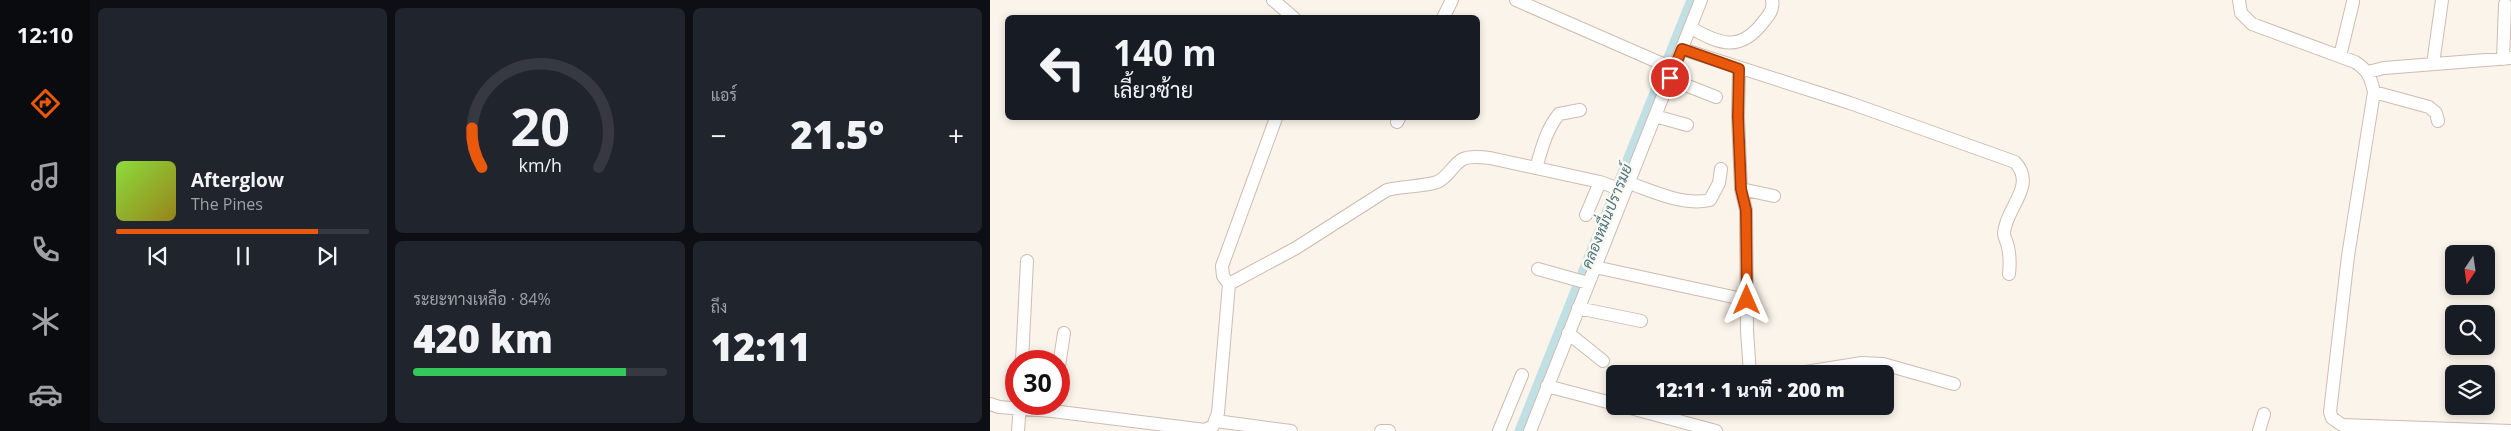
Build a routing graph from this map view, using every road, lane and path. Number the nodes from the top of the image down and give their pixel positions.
1 (1452, 0) edge
2 (1516, 0) edge
3 (1702, 0) edge
4 (1772, 0) edge
5 (2239, 0) edge
6 (2442, 0) edge
7 (1278, 2) edge
8 (2353, 2) dead end
9 (2505, 4) dead end
10 (1291, 15) edge
11 (1444, 15) edge
12 (1691, 28) junction
13 (1682, 49) junction
14 (2342, 49) junction
15 (2507, 59) edge
16 (2433, 64) junction
17 (1667, 69) junction
18 (1739, 69) junction
19 (2375, 70) junction
20 (2379, 93) junction
21 (1716, 97) dead end
22 (1580, 110) dead end
23 (1655, 116) junction
24 (1275, 120) edge
25 (2438, 122) dead end
26 (1687, 124) dead end
27 (1536, 168) junction
28 (1721, 169) dead end
29 (1604, 183) junction
30 (1624, 188) junction
31 (1741, 189) junction
32 (1774, 196) dead end
33 (1586, 215) dead end
34 (1027, 261) dead end
35 (1595, 267) junction
36 (1538, 268) dead end
37 (2009, 274) dead end
38 (1580, 281) junction
39 (1228, 284) junction
40 (1747, 300) junction
41 (1578, 308) junction
42 (1640, 321) dead end
43 (1064, 333) dead end
44 (1568, 333) junction
45 (1023, 350) edge
46 (1061, 350) edge
47 (1603, 361) dead end
48 (1750, 365) edge
49 (1849, 365) edge
50 (1887, 365) edge
51 (1894, 367) edge
52 (1522, 375) dead end
53 (1954, 384) dead end
54 (1547, 386) junction
55 (1606, 402) edge
56 (990, 404) edge
57 (1005, 407) edge
58 (1070, 410) edge
59 (2264, 414) dead end
60 (1019, 415) edge
61 (1656, 415) edge
62 (1216, 421) junction
63 (2511, 430) edge
64 (1018, 431) edge
65 (1291, 431) edge
66 (1380, 431) edge
67 (1389, 431) edge
68 (1499, 431) edge
69 (1530, 431) edge
70 (1716, 431) edge
71 (2259, 431) edge

1 - 11 street
2 - 17 street
3 - 12 street
4 - 12 street
5 - 14 street
6 - 16 street
7 - 10 street
8 - 14 street
9 - 15 street
12 - 13 street
13 - 17 street
13 - 18 street
14 - 19 street
15 - 16 street
16 - 19 street
17 - 21 street
17 - 23 street
18 - 31 street
18 - 37 street
19 - 20 street
20 - 25 street
20 - 63 street
22 - 27 street
23 - 26 street
23 - 30 street
24 - 39 street
27 - 29 street
27 - 39 street
28 - 30 street
29 - 30 street
29 - 33 street
30 - 35 street
31 - 32 street
31 - 40 street
34 - 45 street
35 - 38 street
35 - 40 street
36 - 38 street
38 - 41 street
39 - 62 street
40 - 48 street
41 - 42 street
41 - 44 street
43 - 46 street
44 - 47 street
44 - 54 street
49 - 50 street
51 - 53 street
52 - 68 street
54 - 55 street
54 - 69 street
56 - 57 street
58 - 62 street
59 - 71 street
60 - 64 street
61 - 70 street
62 - 65 street
66 - 67 street

